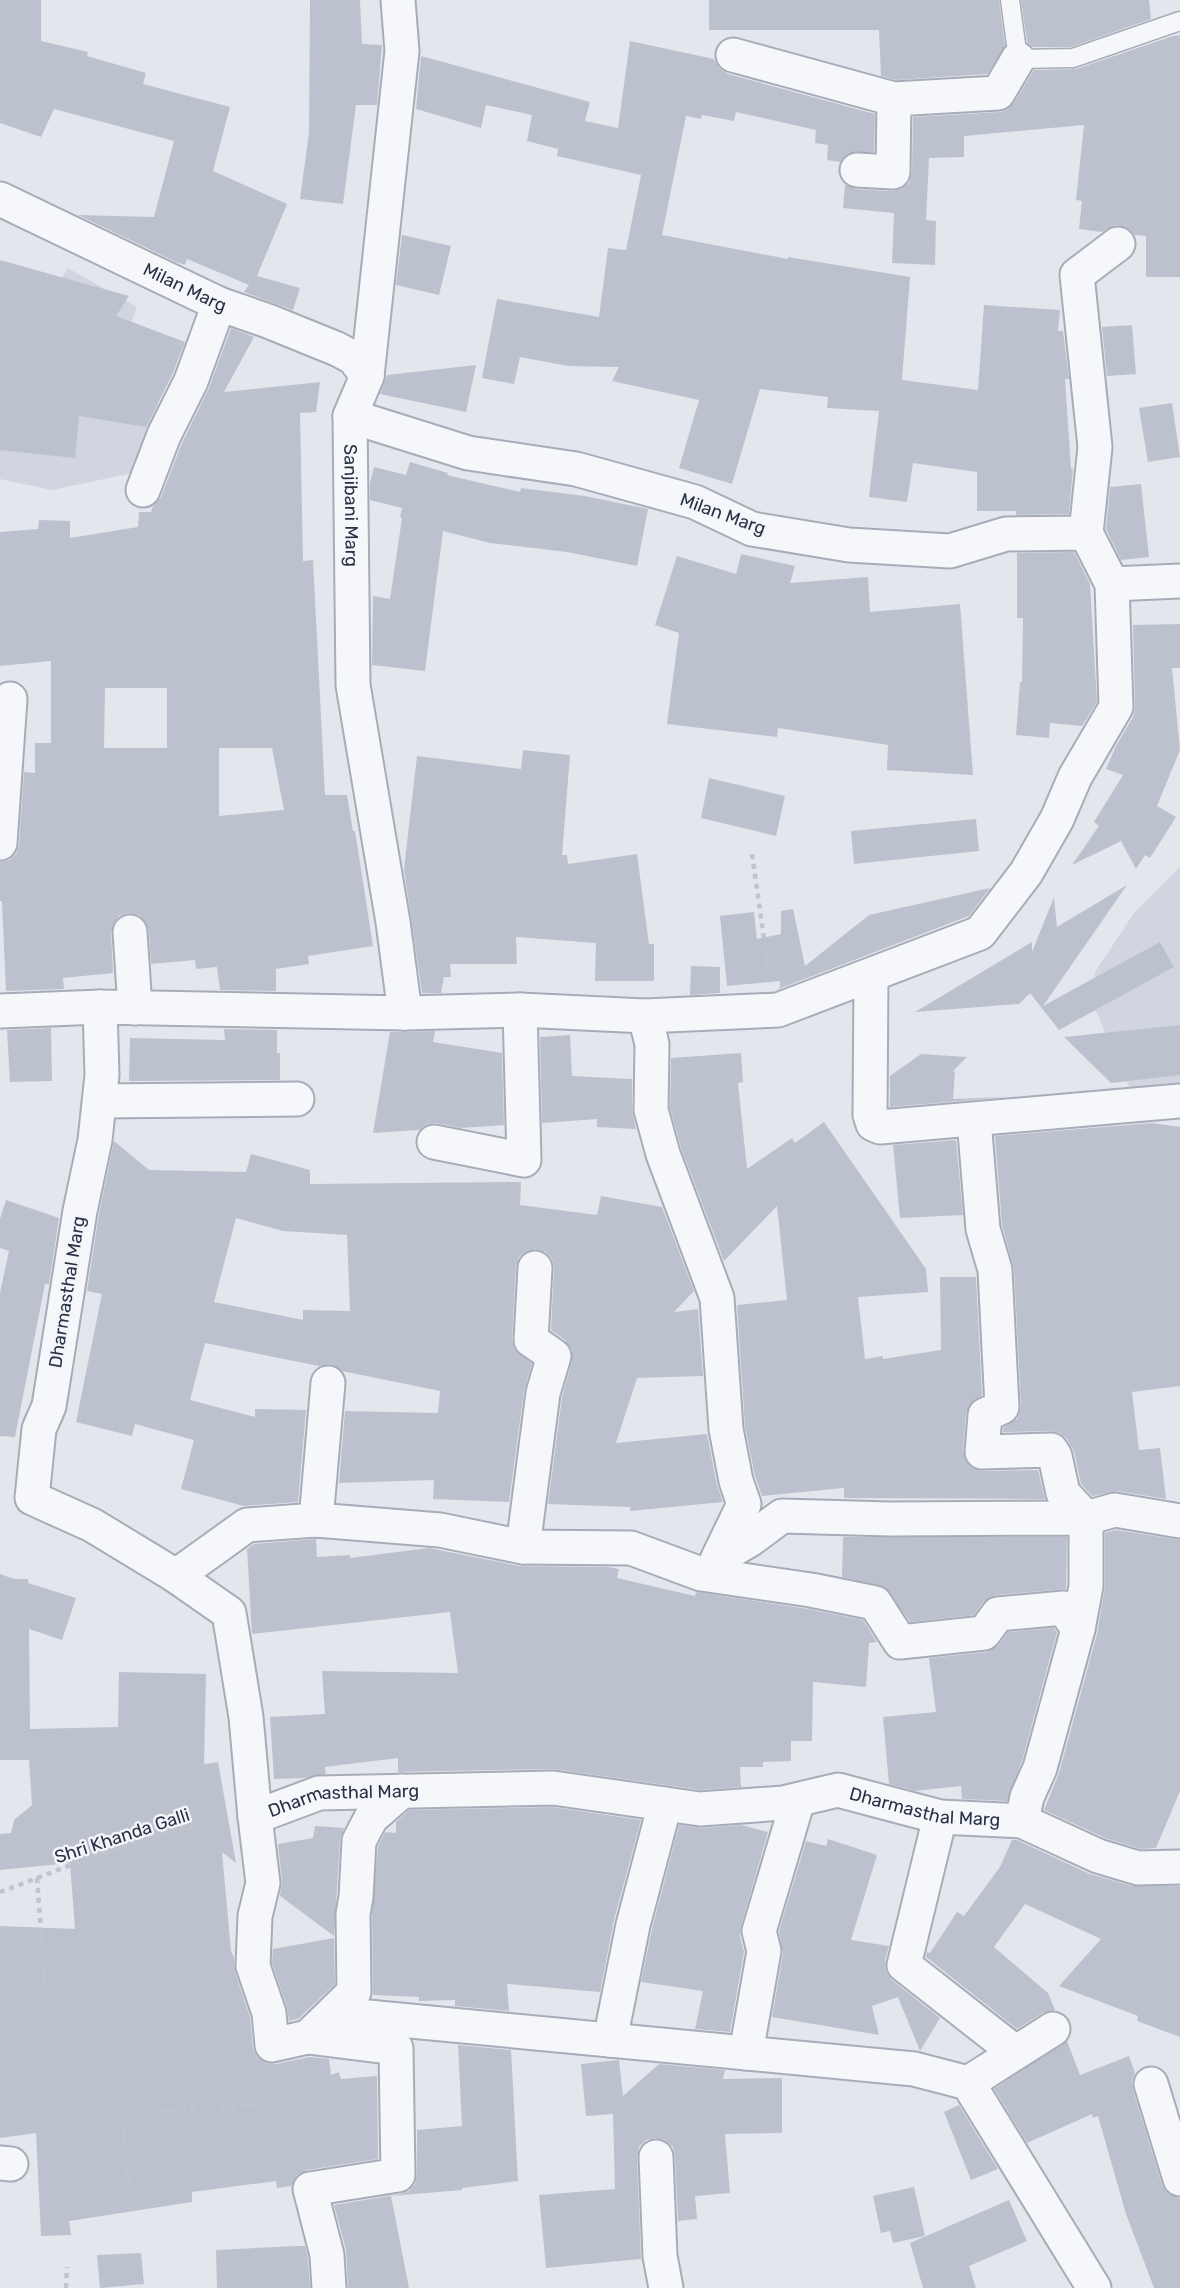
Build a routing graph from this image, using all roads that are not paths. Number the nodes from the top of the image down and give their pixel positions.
1 (398, 0) edge
2 (1010, 0) edge
3 (1180, 21) edge
4 (733, 55) dead end
5 (1018, 59) junction
6 (894, 99) junction
7 (857, 170) dead end
8 (0, 199) edge
9 (1118, 244) dead end
10 (219, 304) junction
11 (367, 376) junction
12 (350, 416) junction
13 (143, 490) dead end
14 (1086, 533) junction
15 (1180, 581) edge
16 (1112, 584) junction
17 (10, 699) dead end
18 (0, 843) edge
19 (131, 932) dead end
20 (871, 976) junction
21 (100, 1007) junction
22 (135, 1008) junction
23 (520, 1010) junction
24 (0, 1011) edge
25 (405, 1013) junction
26 (645, 1016) junction
27 (297, 1099) dead end
28 (100, 1101) junction
29 (1180, 1101) edge
30 (974, 1120) junction
31 (434, 1142) dead end
32 (535, 1268) dead end
33 (328, 1383) dead end
34 (1086, 1518) junction
35 (316, 1520) junction
36 (1180, 1521) edge
37 (523, 1547) junction
38 (710, 1566) junction
39 (176, 1576) junction
40 (1079, 1629) junction
41 (402, 1791) junction
42 (798, 1800) junction
43 (665, 1804) junction
44 (255, 1817) junction
45 (940, 1817) junction
46 (1022, 1821) junction
47 (1180, 1867) edge
48 (1053, 2029) dead end
49 (308, 2037) junction
50 (610, 2040) junction
51 (1016, 2052) junction
52 (746, 2053) junction
53 (968, 2083) junction
54 (1151, 2084) dead end
55 (656, 2157) dead end
56 (1180, 2179) edge
57 (329, 2288) edge
58 (666, 2288) edge
59 (1094, 2288) edge

1 - 11 street, Sanjibani Marg
2 - 5 lane
3 - 5 lane
4 - 6 street
5 - 6 street
6 - 7 street
8 - 10 street, Milan Marg
9 - 14 street
10 - 11 street, Milan Marg
10 - 13 street
11 - 12 street, Sanjibani Marg
12 - 14 street, Milan Marg
12 - 25 street, Sanjibani Marg
14 - 16 street
15 - 16 street
16 - 20 street
17 - 18 street
19 - 22 street
20 - 26 street
20 - 30 street
21 - 22 street
21 - 24 street
21 - 28 street, Dharmasthal Marg
22 - 25 street
23 - 25 street
23 - 26 street
23 - 31 street
26 - 38 street
27 - 28 street
28 - 39 street, Dharmasthal Marg
29 - 30 street
30 - 34 street
32 - 37 street
33 - 35 street
34 - 36 street
34 - 38 street
34 - 40 street
35 - 37 street
35 - 39 street
37 - 38 street
38 - 40 street
39 - 44 street, Dharmasthal Marg
40 - 46 street
41 - 43 street, Dharmasthal Marg
41 - 44 street, Dharmasthal Marg
41 - 49 street
42 - 43 street, Dharmasthal Marg
42 - 45 street, Dharmasthal Marg
42 - 52 street
43 - 50 street
44 - 49 street
45 - 46 street, Dharmasthal Marg
45 - 51 street
46 - 47 street, Dharmasthal Marg
48 - 51 street
49 - 50 street
49 - 57 street
50 - 52 street
51 - 53 street
52 - 53 street
53 - 59 street
54 - 56 street
55 - 58 street

